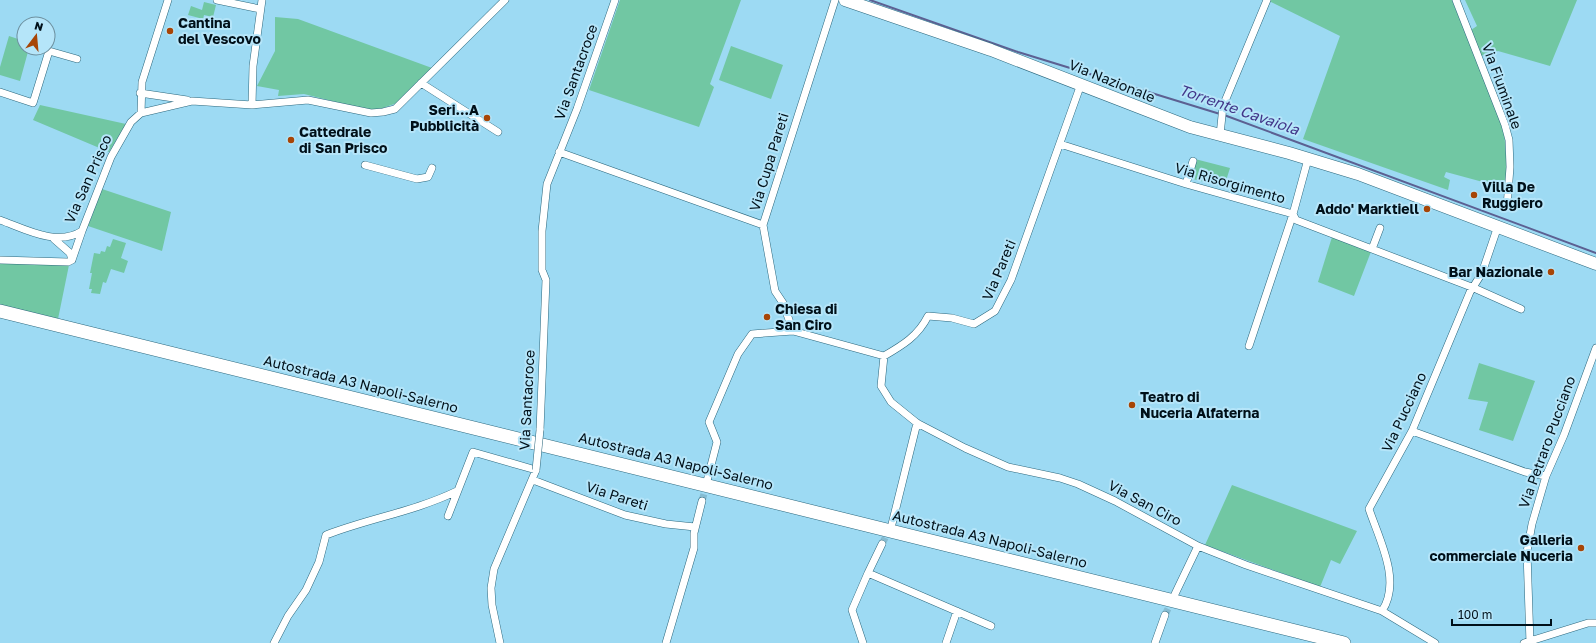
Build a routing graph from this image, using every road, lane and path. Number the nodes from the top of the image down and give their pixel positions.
1 (168, 0) edge
2 (217, 0) edge
3 (262, 0) edge
4 (505, 0) edge
5 (615, 0) edge
6 (835, 0) edge
7 (845, 0) edge
8 (1267, 0) edge
9 (1456, 0) edge
10 (260, 9) junction
11 (77, 60) dead end
12 (421, 83) junction
13 (1081, 84) junction
14 (0, 92) edge
15 (140, 93) junction
16 (192, 101) junction
17 (252, 105) junction
18 (141, 113) junction
19 (1220, 130) junction
20 (498, 132) dead end
21 (1060, 144) junction
22 (559, 152) junction
23 (1308, 159) junction
24 (1193, 161) dead end
25 (365, 165) dead end
26 (432, 168) dead end
27 (1186, 184) junction
28 (1507, 207) dead end
29 (1293, 214) junction
30 (0, 220) edge
31 (763, 225) junction
32 (1498, 226) junction
33 (1380, 228) dead end
34 (82, 231) junction
35 (54, 239) junction
36 (1372, 249) junction
37 (0, 260) edge
38 (72, 260) junction
39 (1596, 264) edge
40 (1474, 288) junction
41 (1521, 309) dead end
42 (0, 311) edge
43 (0, 320) edge
44 (793, 332) junction
45 (1249, 346) dead end
46 (1596, 348) edge
47 (884, 356) junction
48 (917, 423) junction
49 (1412, 431) junction
50 (536, 470) junction
51 (1546, 476) junction
52 (533, 480) junction
53 (707, 481) tunnel mouth
54 (457, 491) junction
55 (702, 501) tunnel mouth
56 (448, 516) dead end
57 (892, 524) tunnel mouth
58 (695, 527) junction
59 (882, 544) tunnel mouth
60 (1198, 546) junction
61 (868, 573) junction
62 (1175, 594) tunnel mouth
63 (1382, 611) junction
64 (957, 612) junction
65 (1165, 615) tunnel mouth
66 (1596, 623) edge
67 (990, 626) dead end
68 (274, 643) edge
69 (500, 643) edge
70 (666, 643) edge
71 (863, 643) edge
72 (946, 643) edge
73 (1154, 643) edge
74 (1308, 643) edge
75 (1344, 643) edge
76 (1435, 643) edge
77 (1528, 643) edge

1 - 15 street
2 - 10 street
3 - 10 street
4 - 12 street
5 - 22 street, Via Santacroce
6 - 31 street, Via Cupa Pareti
7 - 13 main road, Via Nazionale
8 - 19 street
9 - 28 street, Via Fiuminale
10 - 17 street
11 - 14 street
12 - 17 street
12 - 20 street
13 - 19 main road, Via Nazionale
13 - 21 street, Via Pareti
15 - 16 street
15 - 18 street
16 - 17 street
16 - 18 street
18 - 34 street, Via San Prisco
19 - 23 main road, Via Nazionale
21 - 27 street, Via Risorgimento
21 - 47 street, Via Pareti
22 - 31 street
22 - 50 street, Via Santacroce, bridge
23 - 29 street
23 - 32 main road, Via Nazionale
24 - 27 street
25 - 26 street
27 - 29 street, Via Risorgimento
29 - 36 street, Via Risorgimento
29 - 45 street
30 - 35 street, Via San Prisco
31 - 44 street, Via Cupa Pareti
32 - 39 main road, Via Nazionale
32 - 40 street, Via Pucciano
33 - 36 street
34 - 35 street, Via San Prisco
34 - 38 street
35 - 38 street
36 - 40 street, Via Risorgimento
37 - 38 street
40 - 41 street, Via Risorgimento
40 - 49 street, Via Pucciano
42 - 75 highway, Autostrada A3 Napoli-Salerno
43 - 74 highway, Autostrada A3 Napoli-Salerno
44 - 47 street
44 - 53 street
46 - 51 street, Via Petraro Pucciano
47 - 48 street, Via San Ciro
48 - 57 street
48 - 60 street, Via San Ciro
49 - 51 street
49 - 63 street, Via Pucciano
50 - 52 street, Via Santacroce
50 - 54 street
51 - 77 street, Via Petraro Pucciano
52 - 58 street, Via Pareti
52 - 69 street, Via Santacroce
54 - 56 street
54 - 68 street
55 - 58 street
58 - 70 street
59 - 61 street
60 - 62 street
60 - 63 street, Via San Ciro
61 - 64 street
61 - 71 street
63 - 76 street, Via San Ciro
64 - 67 street
64 - 72 street
65 - 73 street
66 - 77 street

